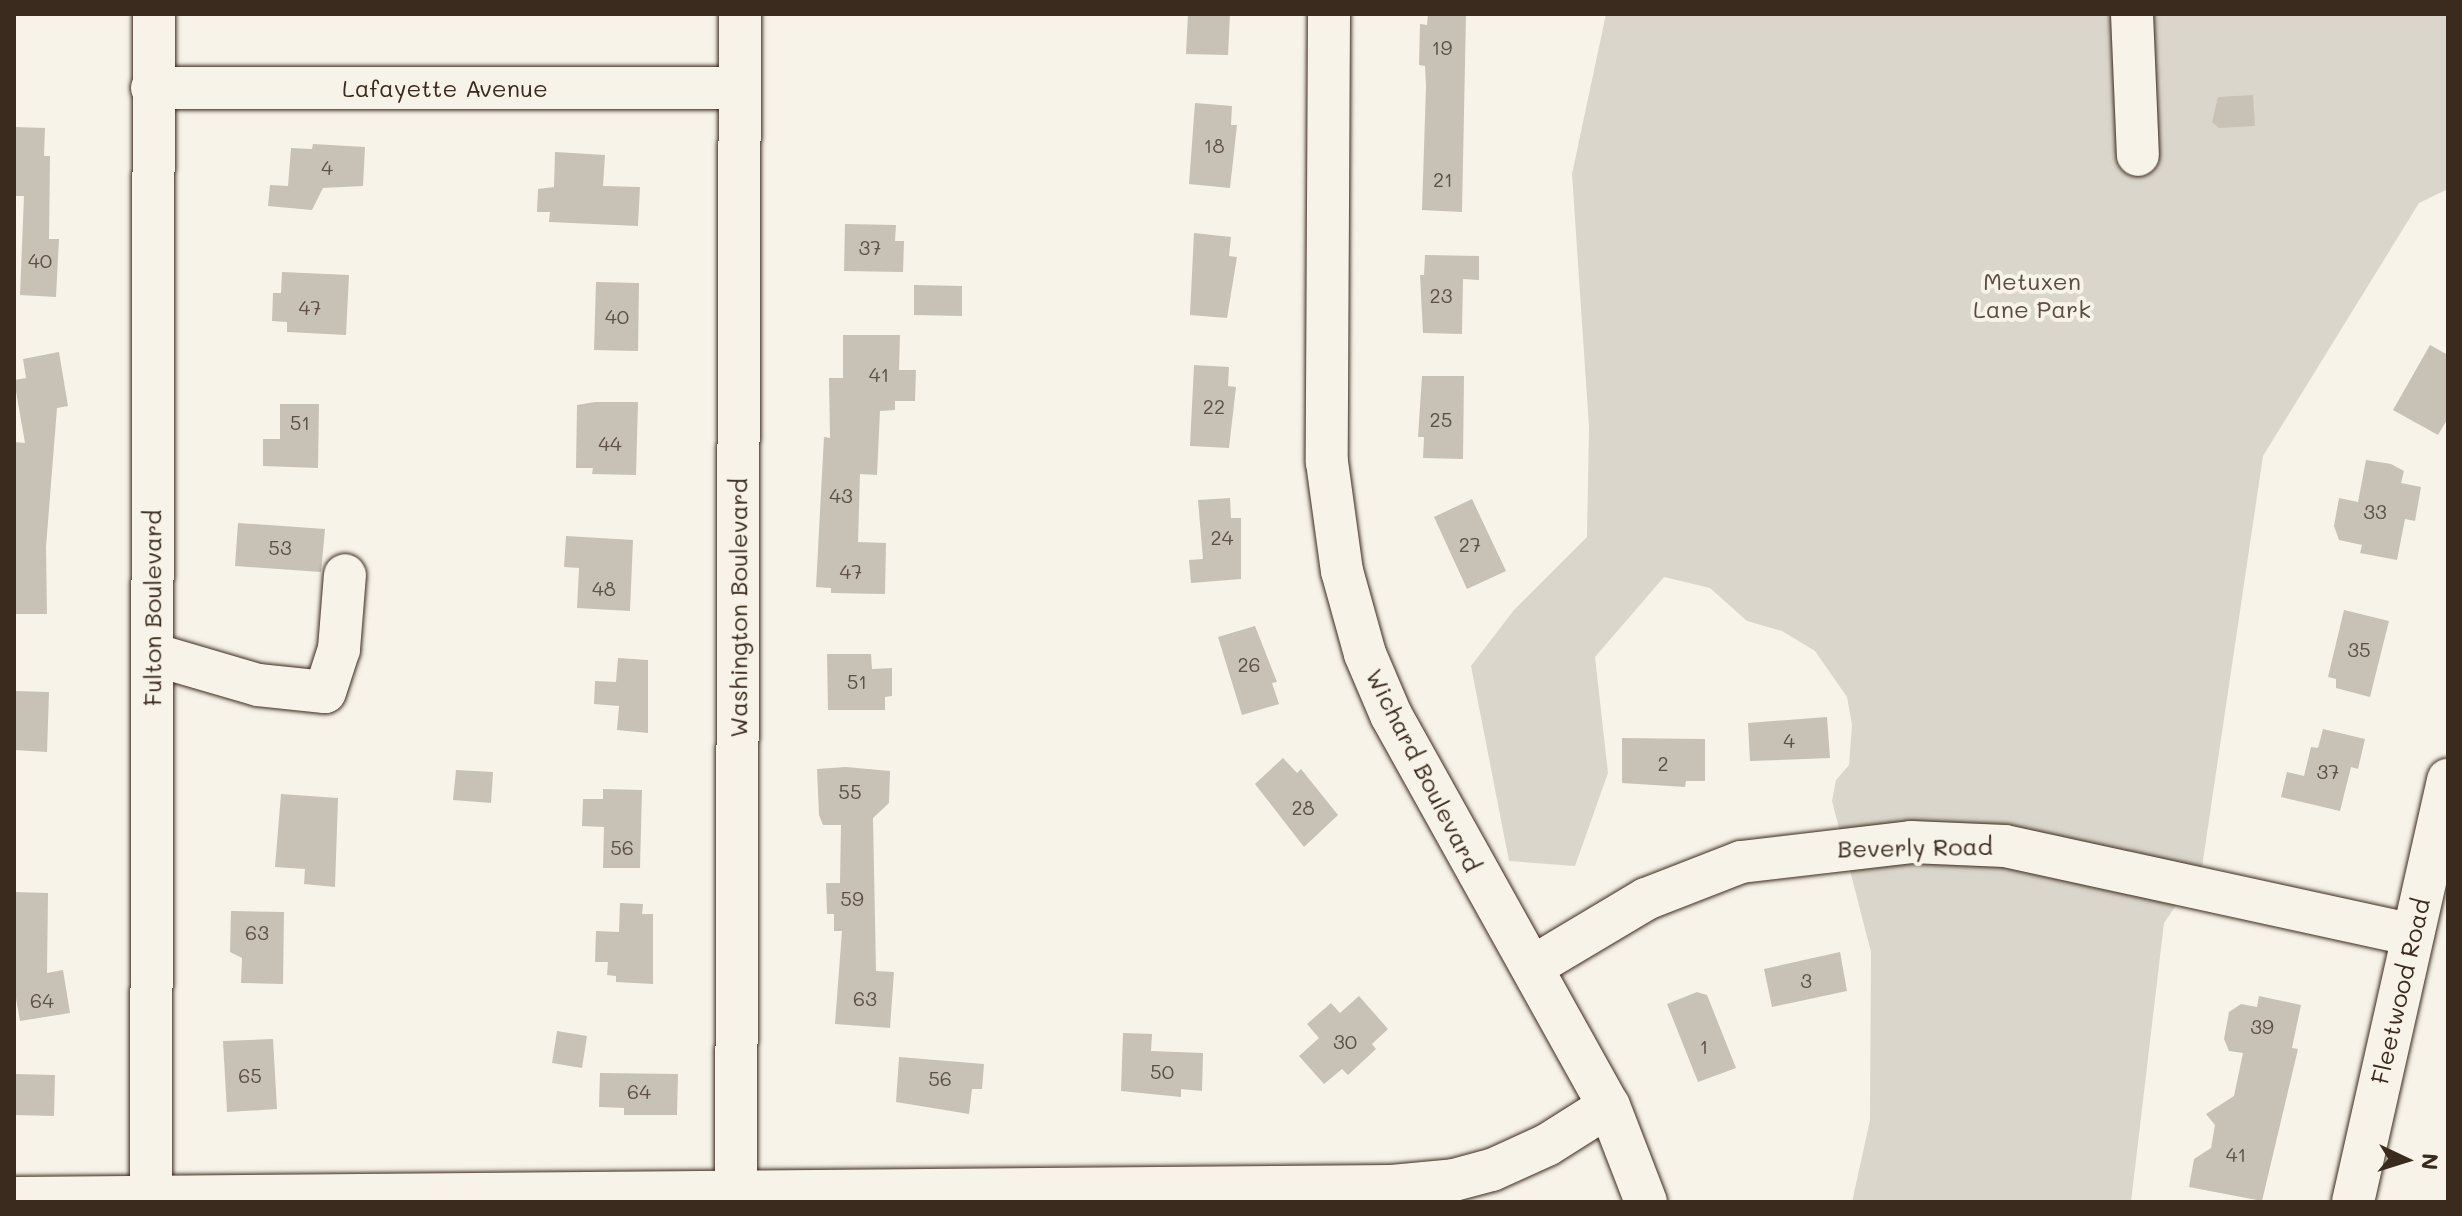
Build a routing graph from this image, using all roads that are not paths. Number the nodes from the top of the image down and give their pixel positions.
1 (154, 14) edge
2 (740, 14) edge
3 (1329, 14) edge
4 (2132, 14) edge
5 (152, 88) junction
6 (739, 88) junction
7 (2138, 155) dead end
8 (345, 575) dead end
9 (152, 654) junction
10 (2448, 780) edge
11 (2412, 935) junction
12 (1532, 967) junction
13 (1609, 1106) junction
14 (14, 1198) edge
15 (736, 1198) edge
16 (151, 1200) edge
17 (1646, 1202) edge
18 (2353, 1202) edge

1 - 5 street, Fulton Boulevard
2 - 6 street, Washington Boulevard
3 - 12 street, Wichard Boulevard
4 - 7 street
5 - 6 street, Lafayette Avenue
5 - 9 street, Fulton Boulevard
6 - 15 street, Washington Boulevard
8 - 9 street
9 - 16 street, Fulton Boulevard
10 - 11 street, Fleetwood Road
11 - 12 street, Beverly Road
11 - 18 street, Fleetwood Road
12 - 13 street, Wichard Boulevard
13 - 15 street
13 - 17 street, Wichard Boulevard
14 - 16 street
15 - 16 street

